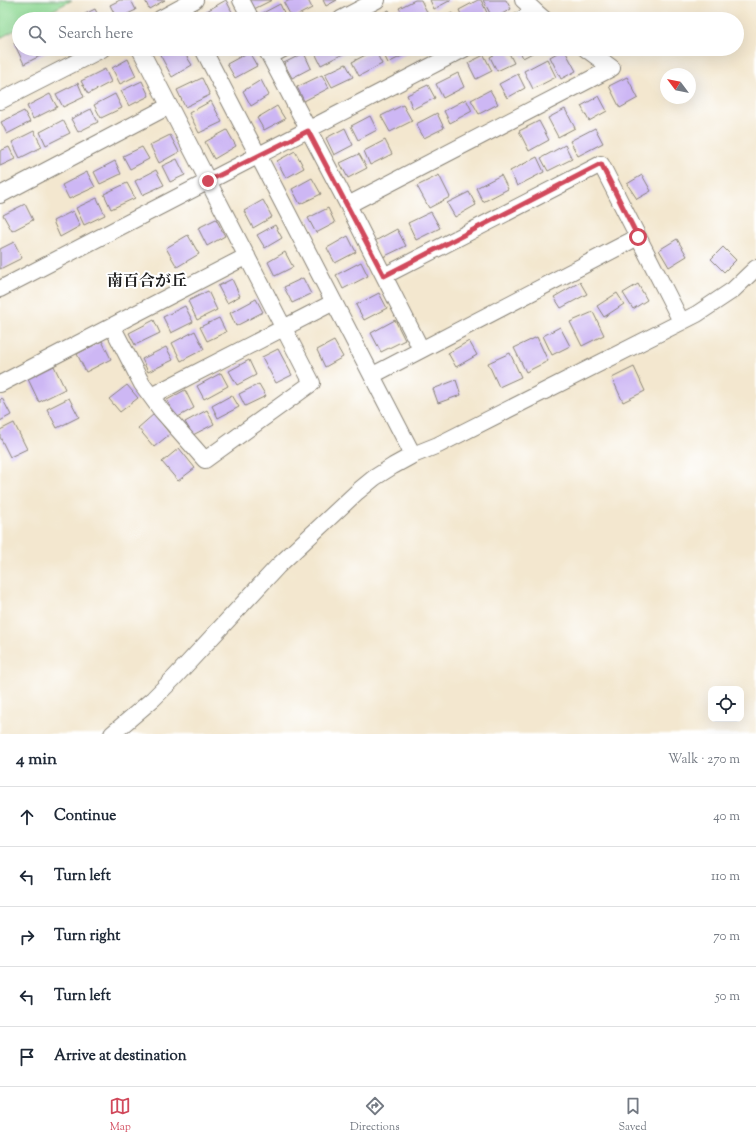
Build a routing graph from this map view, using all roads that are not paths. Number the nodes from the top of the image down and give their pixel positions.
1 (241, 0) edge
2 (377, 0) edge
3 (523, 0) edge
4 (247, 12) edge
5 (354, 12) edge
6 (532, 12) edge
7 (88, 56) edge
8 (144, 56) edge
9 (207, 56) edge
10 (275, 56) edge
11 (451, 56) edge
12 (596, 56) edge
13 (0, 101) edge
14 (169, 106) junction
15 (308, 131) junction
16 (258, 156) junction
17 (208, 181) junction
18 (0, 195) edge
19 (348, 205) junction
20 (638, 237) junction
21 (247, 256) junction
22 (756, 268) edge
23 (384, 276) junction
24 (0, 290) edge
25 (334, 302) junction
26 (682, 321) junction
27 (112, 326) junction
28 (284, 327) junction
29 (421, 349) junction
30 (373, 375) junction
31 (0, 384) edge
32 (151, 396) junction
33 (413, 455) junction
34 (112, 734) edge

1 - 4 street
2 - 5 street
3 - 6 street
7 - 13 street
8 - 14 street
9 - 16 street
10 - 15 street
11 - 15 street
12 - 19 street
14 - 17 street
14 - 18 street
15 - 16 street
15 - 19 street
16 - 17 street
16 - 25 street
17 - 21 street
17 - 24 street
19 - 23 street
20 - 23 street
20 - 26 street
20 - 29 street
21 - 27 street
21 - 28 street
22 - 26 street
23 - 29 street
25 - 28 street
25 - 30 street
26 - 33 street
27 - 31 street
27 - 32 street
28 - 32 street
28 - 32 street
29 - 30 street
30 - 33 street
33 - 34 street

